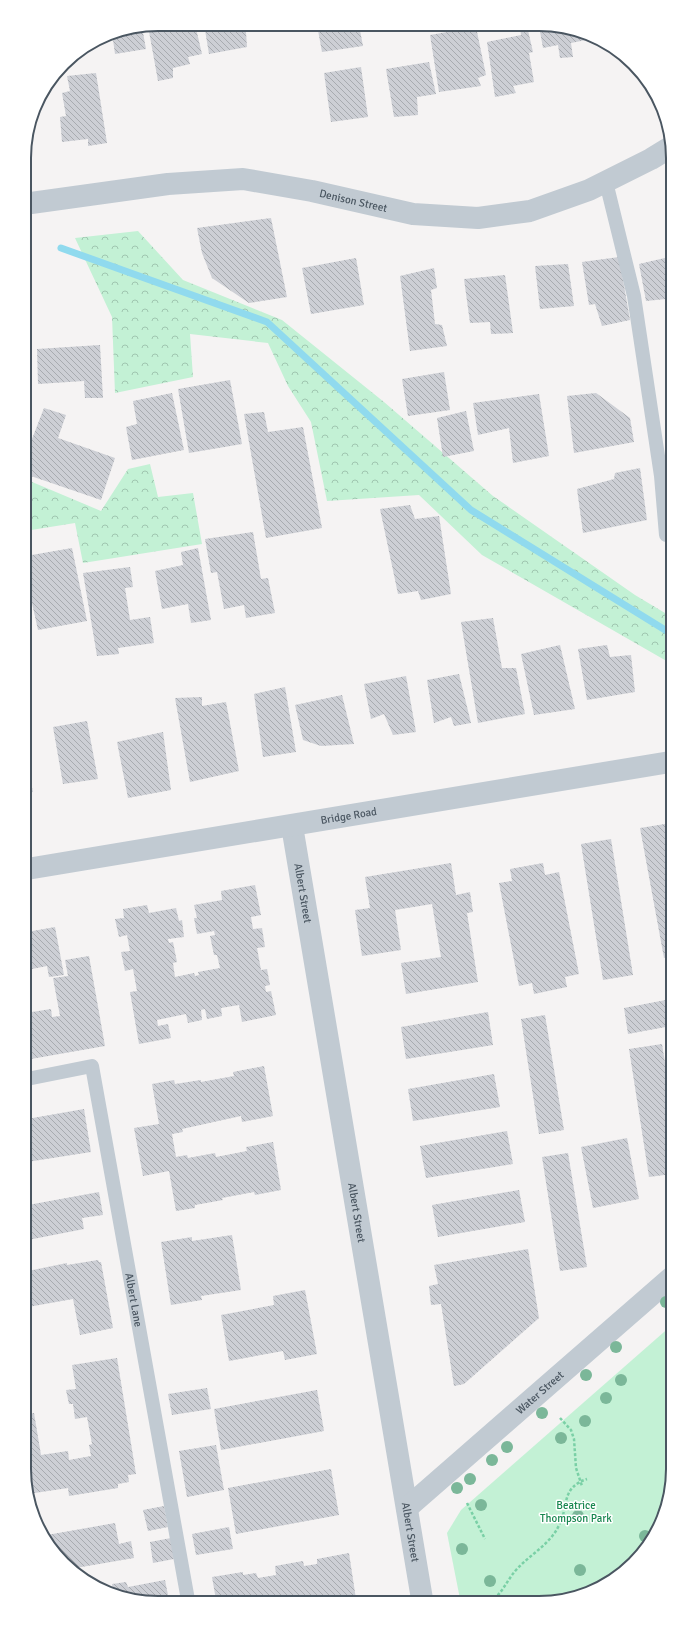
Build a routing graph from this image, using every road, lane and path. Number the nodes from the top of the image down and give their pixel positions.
1 (666, 150) edge
2 (606, 182) junction
3 (31, 203) edge
4 (666, 535) dead end
5 (666, 763) edge
6 (292, 826) junction
7 (31, 868) edge
8 (31, 1078) edge
9 (666, 1282) edge
10 (560, 1418) dead end
11 (587, 1479) dead end
12 (580, 1481) junction
13 (582, 1486) dead end
14 (467, 1503) dead end
15 (407, 1508) junction
16 (485, 1539) dead end
17 (187, 1596) edge
18 (422, 1596) edge
19 (497, 1596) edge

1 - 2 street, Denison Street
2 - 3 street, Denison Street
2 - 4 lane
5 - 6 street, Bridge Road
6 - 7 street, Bridge Road
6 - 15 street, Albert Street
8 - 17 lane, Albert Lane
9 - 15 street, Water Street
10 - 12 path
11 - 12 path
12 - 13 path
12 - 19 path
14 - 16 path
15 - 18 street, Albert Street

